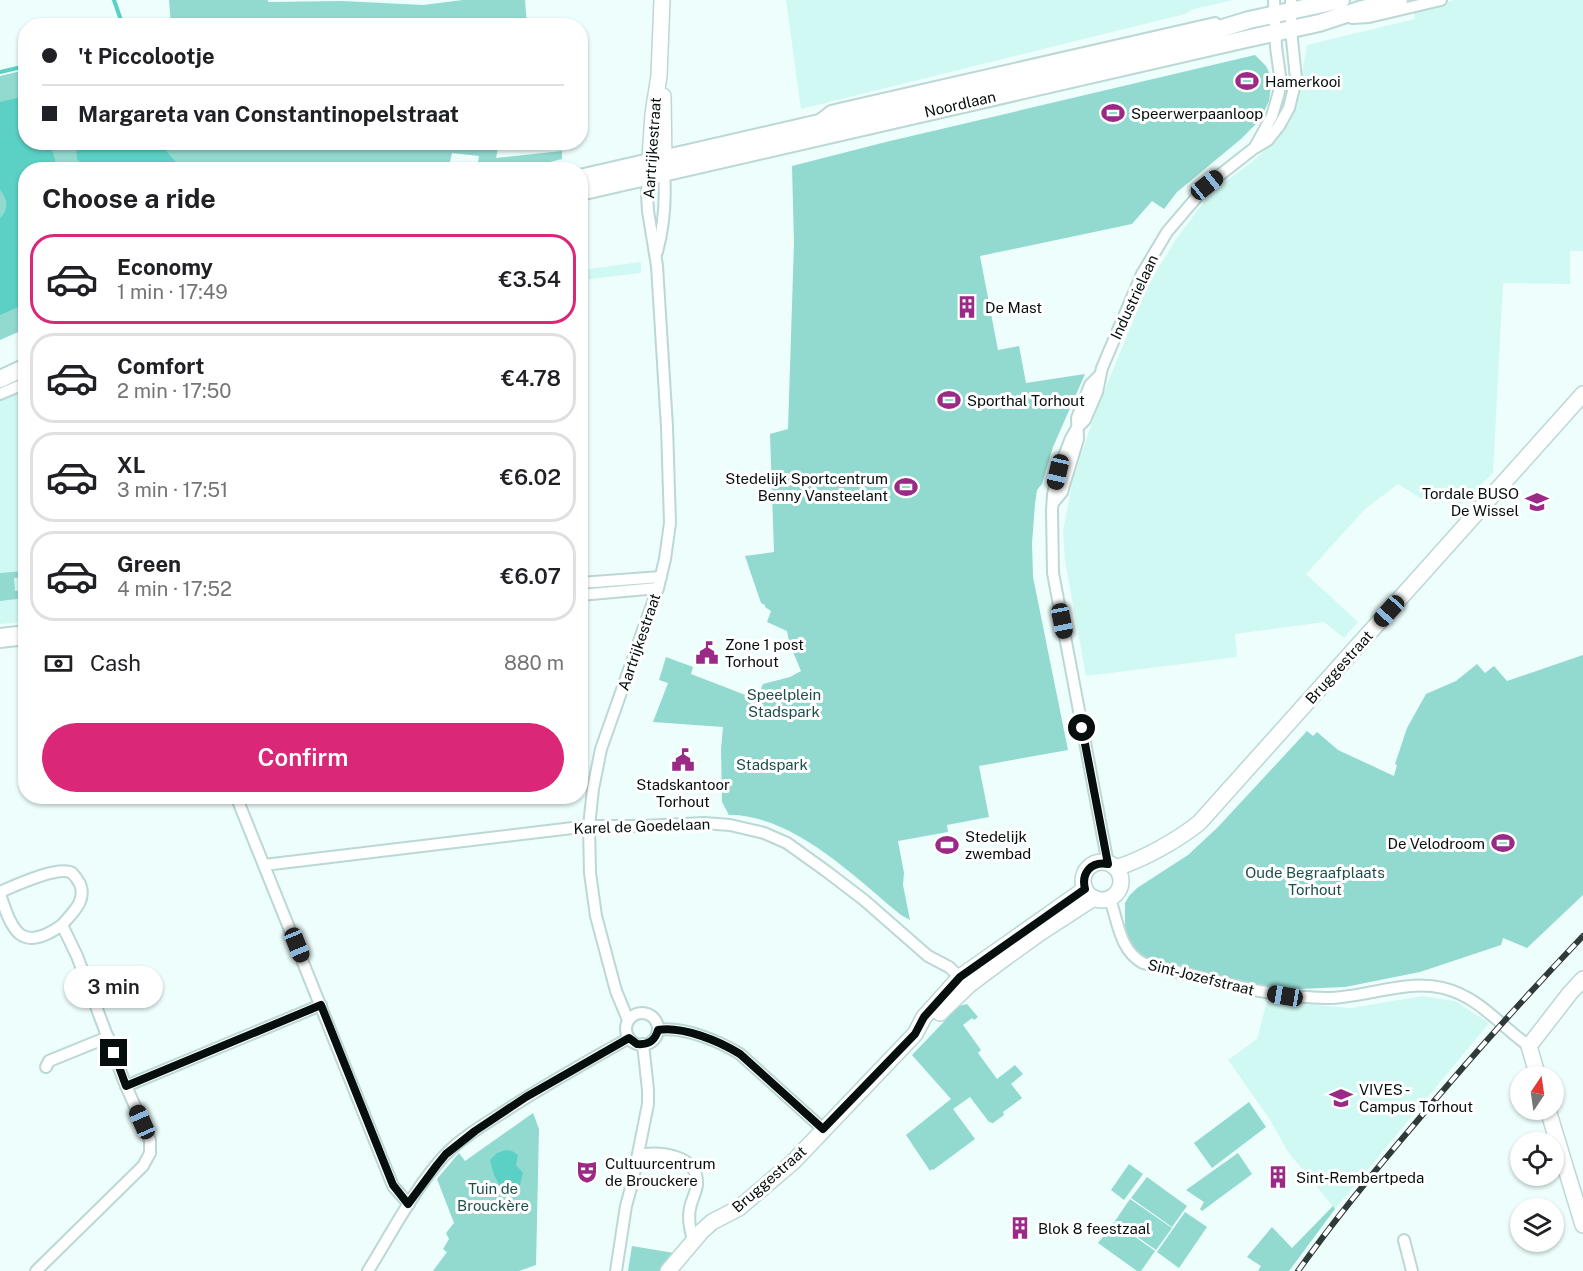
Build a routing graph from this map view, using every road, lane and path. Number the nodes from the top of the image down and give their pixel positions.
1 (662, 0) edge
2 (1400, 0) edge
3 (1441, 0) edge
4 (1282, 6) edge
5 (1340, 8) edge
6 (1283, 30) junction
7 (1253, 149) junction
8 (657, 167) junction
9 (588, 177) edge
10 (588, 189) edge
11 (657, 255) junction
12 (18, 361) edge
13 (0, 369) edge
14 (18, 371) edge
15 (0, 379) edge
16 (18, 386) edge
17 (0, 394) edge
18 (1583, 394) edge
19 (660, 582) junction
20 (588, 583) edge
21 (588, 593) edge
22 (0, 634) edge
23 (18, 635) edge
24 (14, 637) junction
25 (18, 638) edge
26 (0, 642) edge
27 (239, 804) edge
28 (589, 826) junction
29 (264, 865) junction
30 (1115, 871) junction
31 (0, 893) edge
32 (1089, 894) junction
33 (1110, 899) junction
34 (62, 925) junction
35 (1583, 979) edge
36 (964, 981) junction
37 (321, 1005) junction
38 (628, 1020) junction
39 (658, 1030) junction
40 (108, 1036) junction
41 (629, 1038) junction
42 (643, 1044) junction
43 (1529, 1046) junction
44 (1535, 1066) edge
45 (46, 1067) dead end
46 (126, 1086) junction
47 (1551, 1120) edge
48 (823, 1129) junction
49 (638, 1155) junction
50 (408, 1204) junction
51 (1583, 1225) edge
52 (1404, 1240) dead end
53 (693, 1241) junction
54 (36, 1271) edge
55 (368, 1271) edge
56 (616, 1271) edge
57 (668, 1271) edge
58 (1412, 1271) edge

1 - 8 street, Aartrijkestraat
2 - 5 main road, Noordlaan
3 - 5 street, Noordlaan
4 - 5 main road, Noordlaan
4 - 6 street, Industrielaan
4 - 6 street, Industrielaan
4 - 8 main road, Noordlaan
5 - 6 main road, Noordlaan
6 - 7 street, Industrielaan
6 - 7 street, Industrielaan
6 - 8 main road, Noordlaan
7 - 30 street, Industrielaan
8 - 9 main road, Noordlaan
8 - 10 main road, Noordlaan
8 - 11 street, Aartrijkestraat
8 - 11 street, Aartrijkestraat
11 - 19 street, Aartrijkestraat
12 - 13 main road
14 - 15 main road
16 - 17 street
18 - 30 street, Bruggestraat
19 - 20 street
19 - 21 street
19 - 28 street, Aartrijkestraat
22 - 24 street
23 - 24 street
24 - 25 street
24 - 26 street
27 - 29 street
28 - 29 street, Karel de Goedelaan
28 - 36 street, Karel de Goedelaan
28 - 38 street, Aartrijkestraat
29 - 37 street
30 - 32 street
30 - 33 street
31 - 34 street
31 - 34 street
32 - 33 street
32 - 36 street, Bruggestraat
33 - 43 street, Sint-Jozefstraat
34 - 40 street
35 - 43 street
36 - 48 street, Bruggestraat
37 - 46 street
37 - 50 street
38 - 39 street
38 - 41 street
39 - 42 street
39 - 48 street
40 - 45 street
40 - 46 street
41 - 42 street
41 - 50 street
42 - 49 street
43 - 44 street
46 - 54 street
47 - 51 street
48 - 53 street, Bruggestraat
49 - 53 street
49 - 56 street
50 - 55 street
52 - 58 street
53 - 57 street, Bruggestraat

